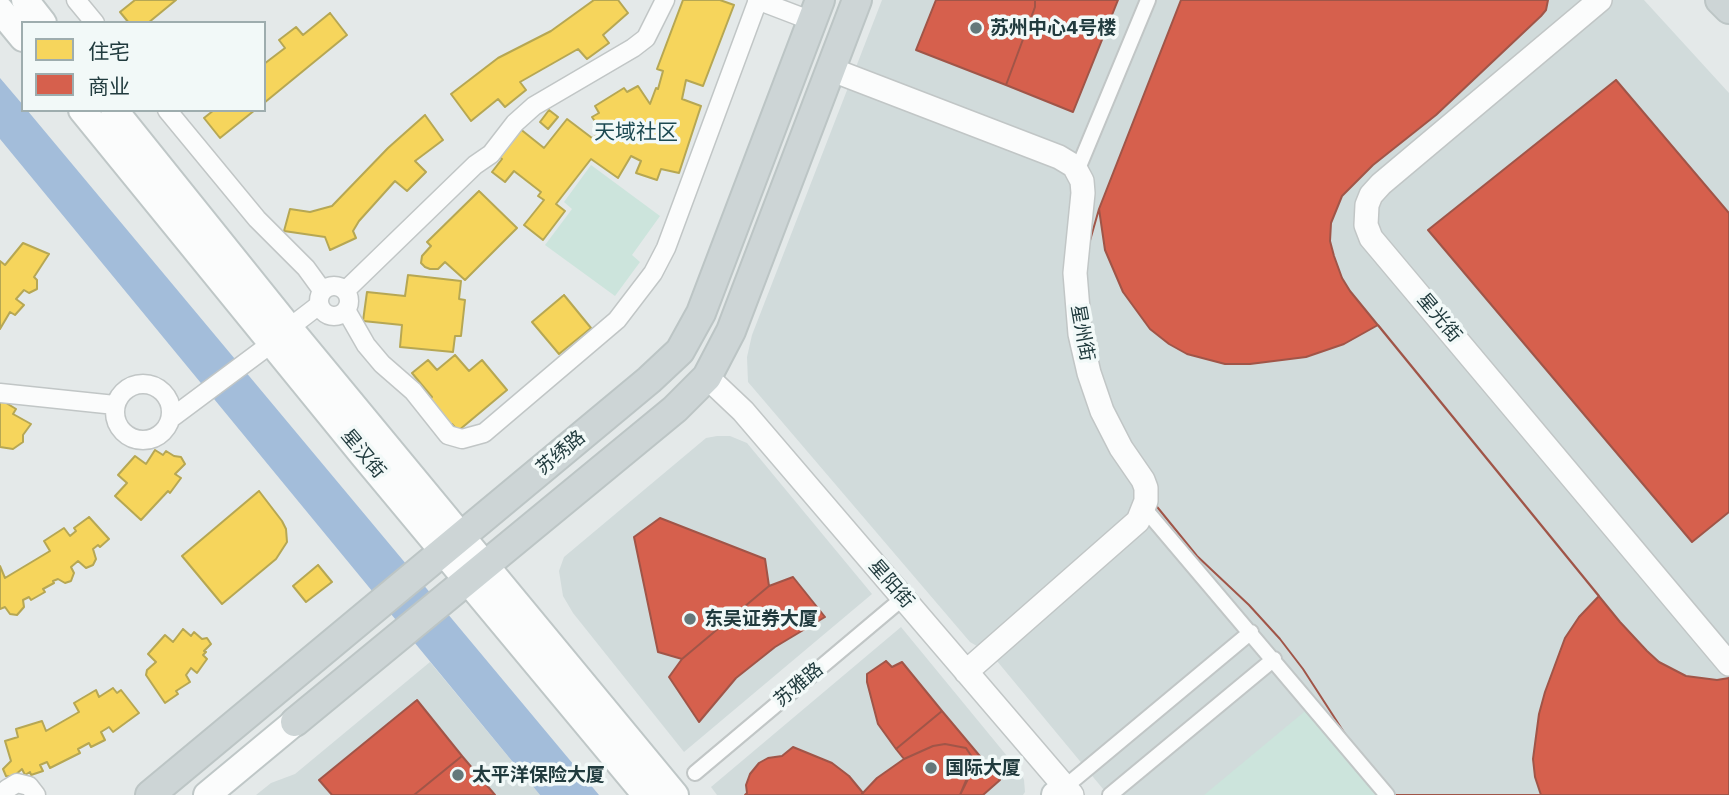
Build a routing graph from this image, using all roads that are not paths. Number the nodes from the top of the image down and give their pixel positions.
1 (25, 0) edge
2 (76, 0) edge
3 (665, 0) edge
4 (758, 0) edge
5 (856, 0) edge
6 (1147, 0) edge
7 (1600, 0) edge
8 (1720, 0) edge
9 (1729, 9) edge
10 (0, 10) edge
11 (816, 10) edge
12 (41, 21) edge
13 (93, 21) edge
14 (21, 36) edge
15 (830, 69) junction
16 (84, 112) edge
17 (115, 112) edge
18 (169, 112) edge
19 (1077, 171) junction
20 (345, 291) junction
21 (321, 298) junction
22 (346, 310) junction
23 (271, 343) junction
24 (707, 377) junction
25 (0, 393) edge
26 (115, 405) junction
27 (170, 419) junction
28 (1144, 508) junction
29 (443, 550) junction
30 (466, 580) junction
31 (903, 598) junction
32 (1251, 632) junction
33 (1274, 659) junction
34 (1729, 664) edge
35 (967, 672) junction
36 (295, 722) joint
37 (695, 773) dead end
38 (3, 788) edge
39 (1064, 792) edge
40 (36, 795) edge
41 (150, 795) edge
42 (207, 795) edge
43 (646, 795) edge
44 (675, 795) edge
45 (1110, 795) edge
46 (1387, 795) edge

1 - 12 main road
2 - 13 street
3 - 20 street
4 - 11 street
4 - 22 street
5 - 15 main road, 苏绣路
6 - 19 street
7 - 34 street, 星光街
8 - 9 main road
10 - 14 main road
11 - 29 main road, 苏绣路
15 - 19 street
15 - 24 main road, 苏绣路
16 - 23 main road, 星汉街
17 - 23 main road, 星汉街
18 - 21 street
19 - 28 street, 星州街
20 - 21 street
20 - 22 street
21 - 22 street
21 - 23 street
23 - 27 street
23 - 29 main road, 星汉街
24 - 30 main road, 苏绣路
24 - 31 street, 星阳街
25 - 26 street
26 - 27 street
26 - 27 street
28 - 32 street
28 - 35 street
29 - 30 main road, 星汉街
29 - 41 main road, 苏绣路
30 - 36 main road, 苏绣路
30 - 43 main road, 星汉街
30 - 44 main road, 星汉街
31 - 35 street, 星阳街
31 - 37 street, 苏雅路
32 - 33 street
32 - 39 street
33 - 45 street
33 - 46 street
35 - 39 street, 星阳街
36 - 42 main road, 苏绣路
38 - 40 street

